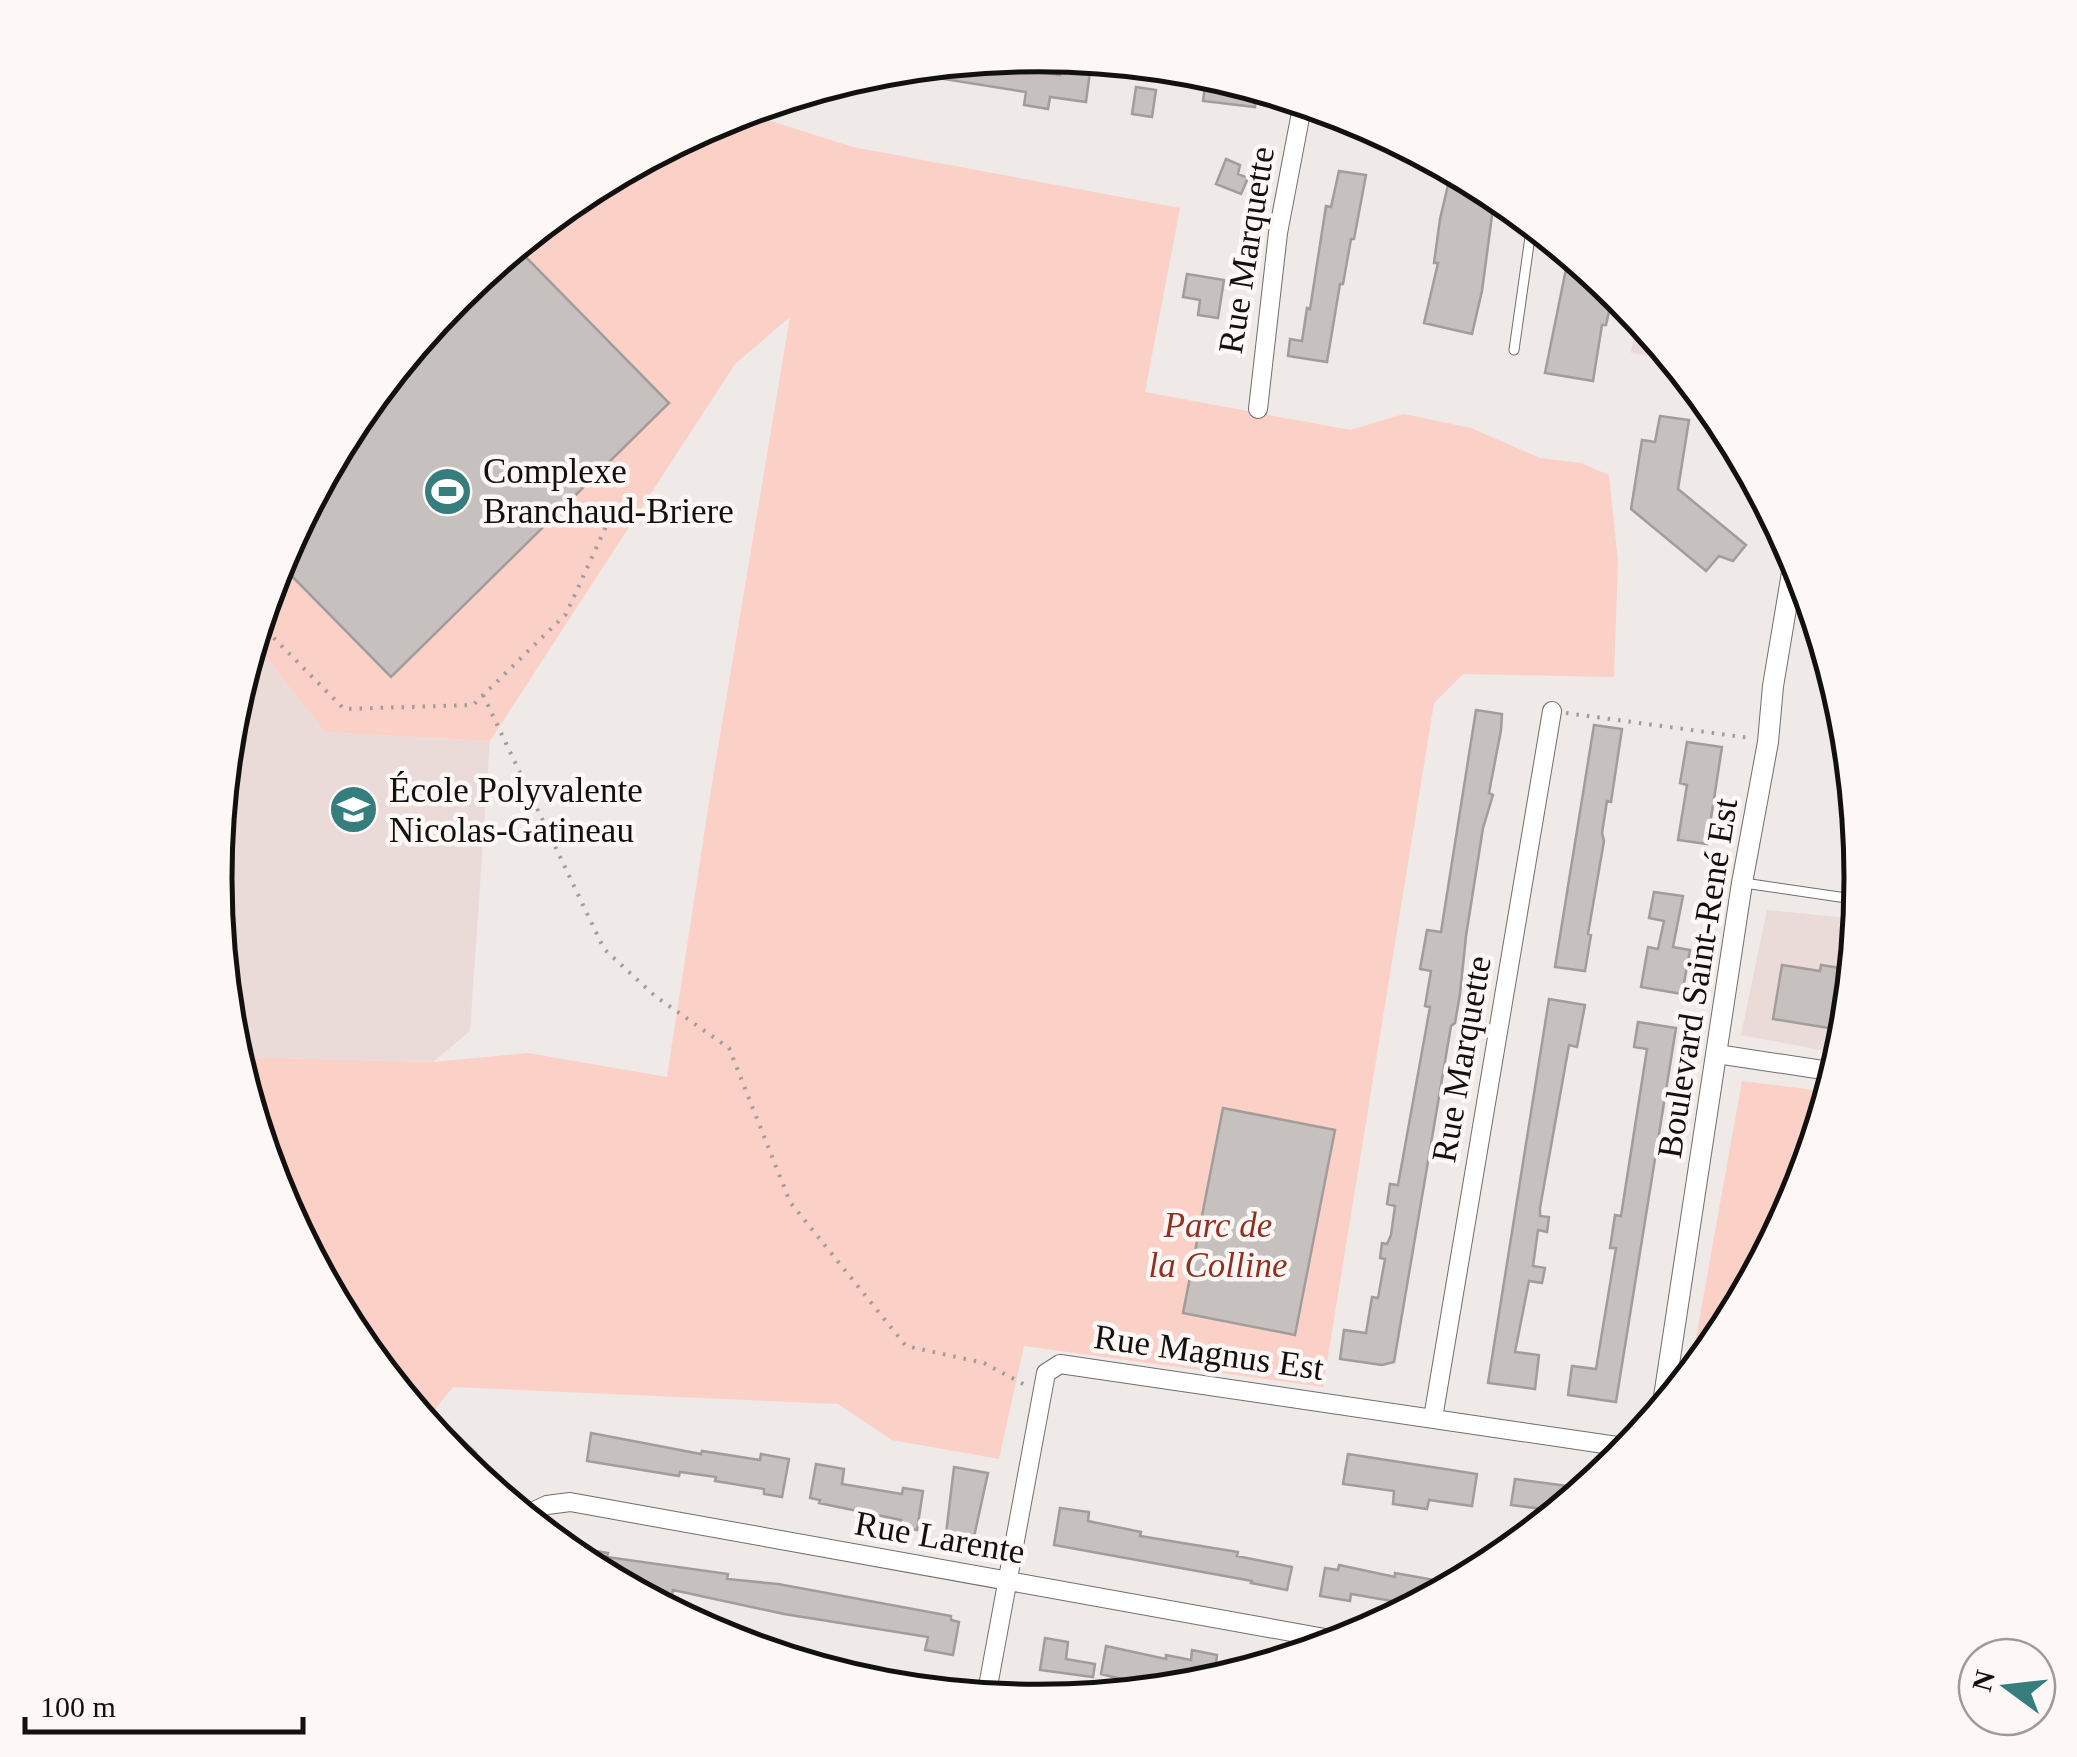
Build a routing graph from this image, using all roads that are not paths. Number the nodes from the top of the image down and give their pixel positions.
1 (1300, 116) edge
2 (1530, 240) edge
3 (1514, 350) dead end
4 (1258, 408) dead end
5 (1790, 588) edge
6 (1552, 711) road end
7 (1742, 883) junction
8 (1844, 898) edge
9 (1717, 1054) junction
10 (1821, 1070) edge
11 (1666, 1383) edge
12 (1433, 1418) junction
13 (1611, 1445) edge
14 (538, 1509) edge
15 (1006, 1582) junction
16 (1313, 1636) edge
17 (988, 1683) edge

1 - 4 street, Rue Marquette
2 - 3 lane
5 - 7 street, Boulevard Saint-René Est
6 - 12 street, Rue Marquette
7 - 8 lane
7 - 9 street, Boulevard Saint-René Est
9 - 10 street
9 - 11 street, Boulevard Saint-René Est
12 - 13 street, Rue Magnus Est
12 - 15 street, Rue Magnus Est
14 - 15 street, Rue Larente
15 - 16 street, Rue Larente
15 - 17 street

